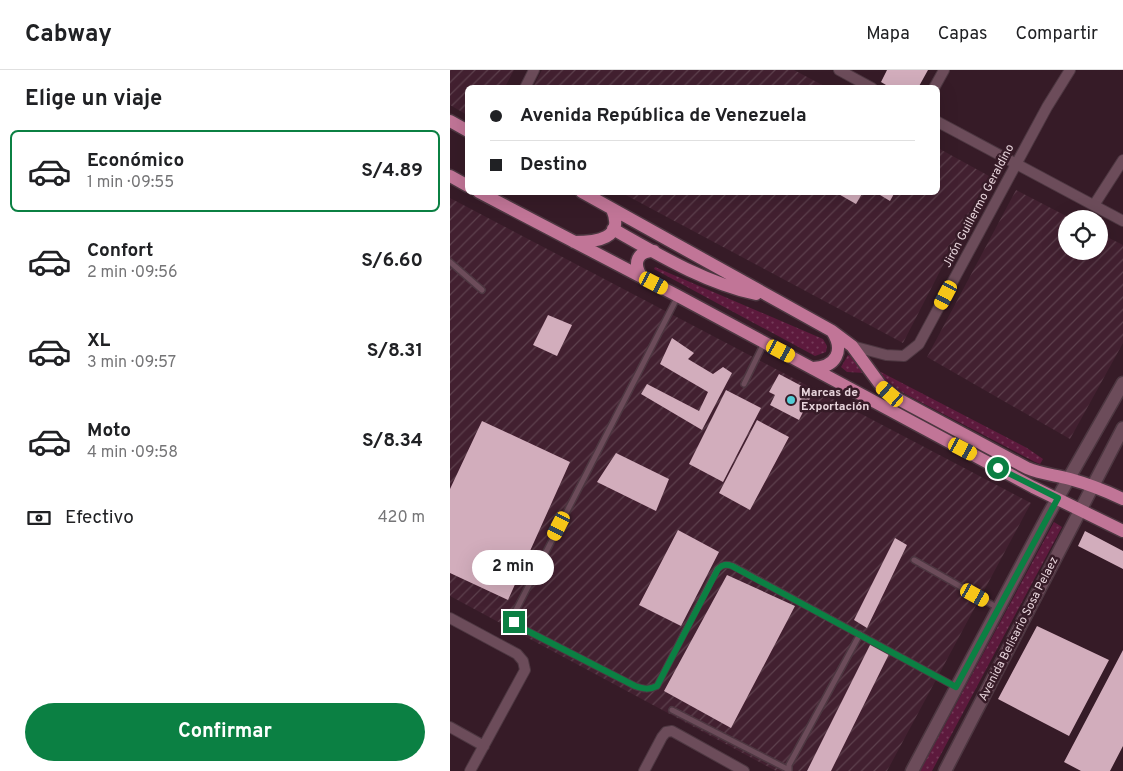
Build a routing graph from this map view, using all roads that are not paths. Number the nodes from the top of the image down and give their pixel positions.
1 (534, 70) edge
2 (839, 70) edge
3 (944, 70) edge
4 (1070, 70) edge
5 (526, 85) edge
6 (866, 85) edge
7 (936, 85) edge
8 (450, 122) edge
9 (940, 123) edge
10 (465, 130) edge
11 (1123, 160) edge
12 (1016, 164) junction
13 (450, 176) edge
14 (465, 184) edge
15 (485, 195) edge
16 (587, 195) edge
17 (1094, 205) junction
18 (612, 209) junction
19 (1123, 220) edge
20 (614, 230) junction
21 (574, 242) junction
22 (654, 252) junction
23 (450, 262) edge
24 (641, 276) junction
25 (482, 290) dead end
26 (678, 296) junction
27 (769, 296) junction
28 (832, 332) junction
29 (765, 342) junction
30 (852, 346) junction
31 (813, 368) junction
32 (1123, 383) edge
33 (744, 384) dead end
34 (1123, 428) edge
35 (1069, 479) junction
36 (1093, 486) junction
37 (1058, 498) junction
38 (1123, 499) edge
39 (1081, 509) junction
40 (1123, 531) edge
41 (914, 560) dead end
42 (999, 608) junction
43 (450, 618) edge
44 (860, 634) junction
45 (956, 687) junction
46 (672, 710) dead end
47 (450, 727) edge
48 (484, 746) junction
49 (789, 770) edge
50 (470, 771) edge
51 (644, 771) edge
52 (744, 771) edge
53 (912, 771) edge
54 (945, 771) edge

1 - 5 street
2 - 6 street
3 - 7 street
4 - 12 street, Jirón Guillermo Geraldino
8 - 10 main road
9 - 12 street
11 - 17 street
12 - 17 street
12 - 30 street, Jirón Guillermo Geraldino
13 - 14 main road
15 - 21 main road
16 - 18 main road
17 - 19 street
18 - 20 main road
18 - 27 main road
20 - 21 main road
20 - 22 main road
21 - 24 main road
22 - 24 main road
22 - 27 main road
23 - 25 lane
24 - 26 main road
26 - 29 main road
26 - 44 lane
27 - 28 main road
28 - 30 main road
28 - 31 main road
29 - 31 main road
29 - 33 lane
30 - 35 main road
31 - 37 main road
32 - 35 street, Avenida Belisario Sosa Pelaez
34 - 36 street, Avenida Belisario Sosa Pelaez
35 - 36 main road
35 - 37 street, Avenida Belisario Sosa Pelaez
36 - 38 main road
36 - 39 street, Avenida Belisario Sosa Pelaez
37 - 39 main road
37 - 42 street, Avenida Belisario Sosa Pelaez
39 - 40 main road
39 - 54 street, Avenida Belisario Sosa Pelaez
41 - 42 lane
42 - 45 street, Avenida Belisario Sosa Pelaez
43 - 48 street
44 - 45 lane
44 - 49 lane
45 - 53 street, Avenida Belisario Sosa Pelaez
46 - 49 lane
47 - 48 street
48 - 50 street
51 - 52 street

